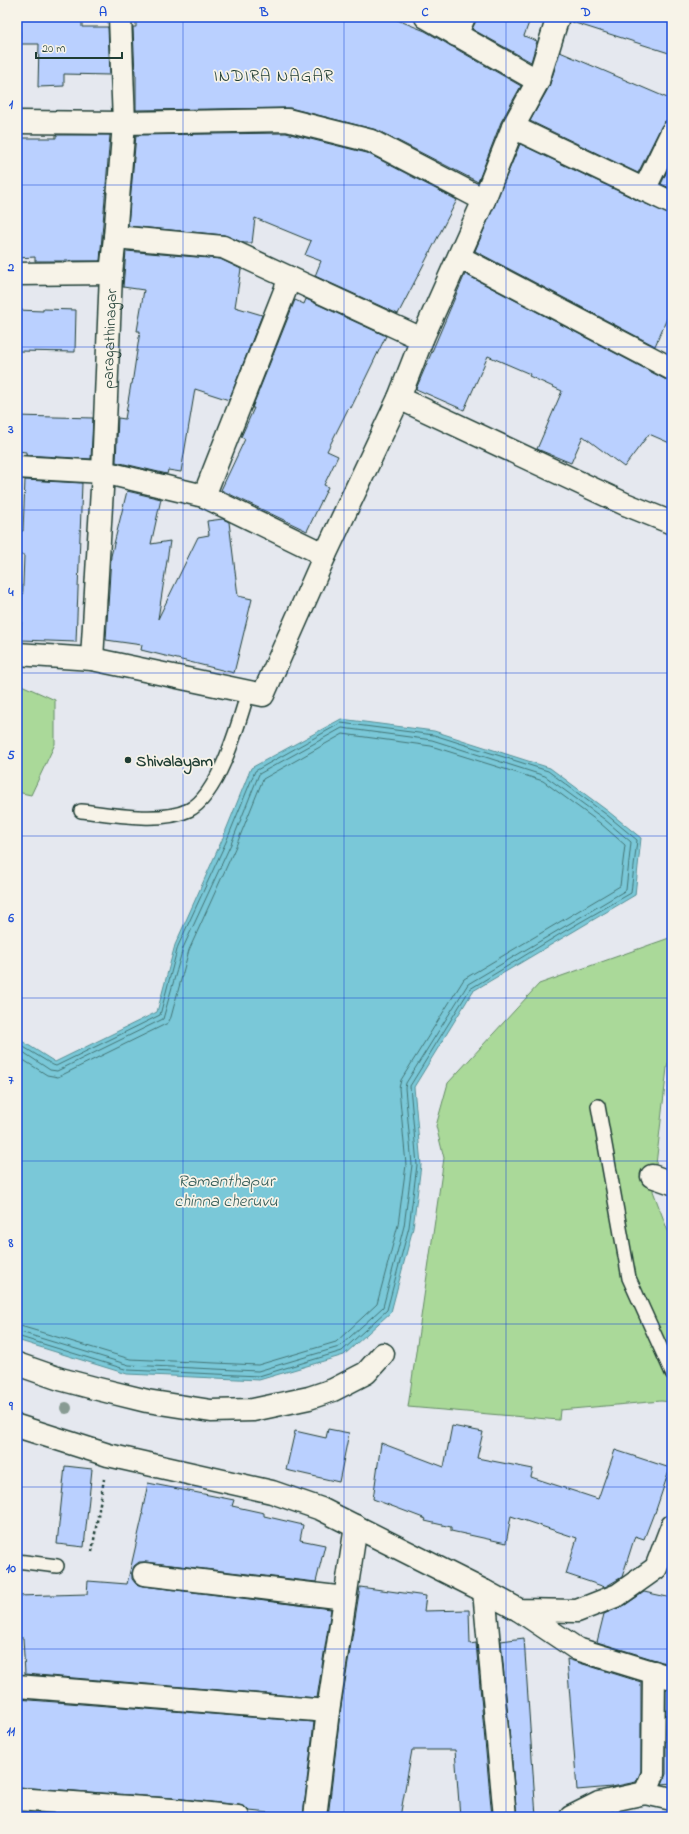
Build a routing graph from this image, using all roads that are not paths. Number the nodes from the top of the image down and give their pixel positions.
1 (120, 17) edge
2 (426, 17) edge
3 (558, 17) edge
4 (460, 26) edge
5 (538, 81) junction
6 (17, 122) edge
7 (124, 123) junction
8 (513, 127) junction
9 (672, 132) edge
10 (644, 190) junction
11 (484, 200) junction
12 (672, 203) edge
13 (115, 237) junction
14 (459, 256) junction
15 (111, 273) junction
16 (17, 274) edge
17 (290, 278) junction
18 (422, 339) junction
19 (672, 369) edge
20 (399, 398) junction
21 (17, 467) edge
22 (103, 472) junction
23 (204, 496) junction
24 (672, 523) edge
25 (325, 556) junction
26 (17, 654) edge
27 (92, 659) junction
28 (248, 692) junction
29 (81, 811) dead end
30 (598, 1106) dead end
31 (383, 1354) dead end
32 (17, 1364) edge
33 (672, 1373) edge
34 (17, 1426) edge
35 (356, 1526) junction
36 (672, 1526) edge
37 (17, 1561) edge
38 (58, 1566) dead end
39 (664, 1568) edge
40 (144, 1574) dead end
41 (484, 1591) junction
42 (345, 1598) junction
43 (519, 1610) junction
44 (663, 1675) edge
45 (17, 1686) edge
46 (328, 1711) junction
47 (644, 1793) junction
48 (17, 1799) edge
49 (672, 1799) edge
50 (238, 1817) edge
51 (315, 1817) edge
52 (505, 1817) edge
53 (571, 1817) edge

1 - 7 street, paragathinagar
2 - 4 street
3 - 5 street
4 - 5 street
5 - 8 street
6 - 7 street
7 - 11 street
7 - 13 street, paragathinagar
8 - 10 street
8 - 11 street
9 - 10 street
10 - 12 street
11 - 14 street
13 - 15 street, paragathinagar
13 - 17 street
14 - 18 street
14 - 19 street
15 - 16 street
15 - 22 street, paragathinagar
17 - 18 street
17 - 23 street
18 - 20 street
20 - 24 street
20 - 25 street
21 - 22 street
22 - 23 street
22 - 27 street, paragathinagar
23 - 25 street
25 - 28 street
26 - 27 street
27 - 28 street
28 - 29 lane
30 - 33 lane
31 - 32 street
34 - 35 street
35 - 41 street
35 - 42 street
36 - 39 street
37 - 38 lane
39 - 43 street
40 - 42 street
41 - 43 street
41 - 52 street
42 - 46 street
43 - 44 street
44 - 47 street
45 - 46 street
46 - 51 street
47 - 49 street
47 - 53 street
48 - 50 street

